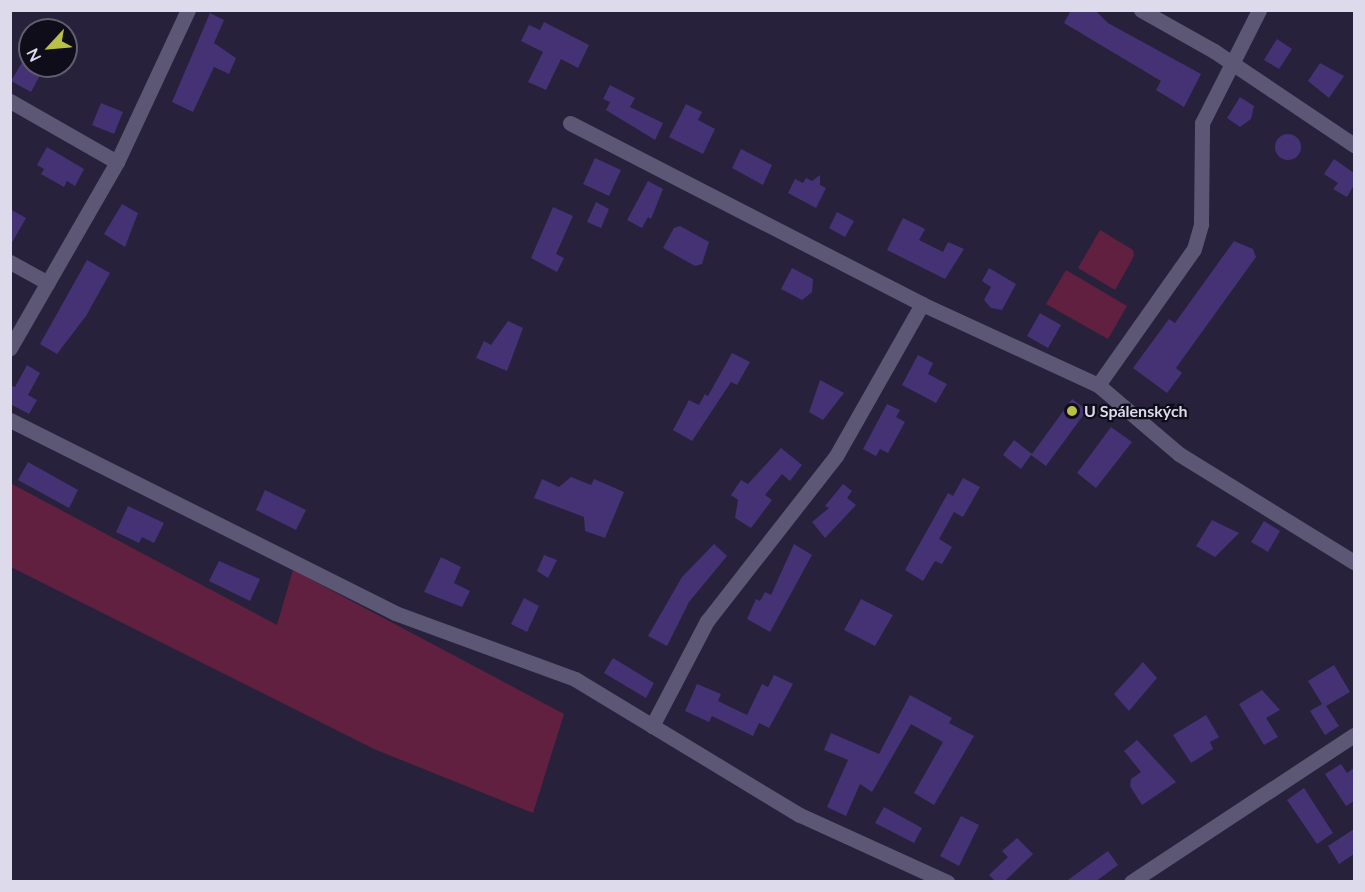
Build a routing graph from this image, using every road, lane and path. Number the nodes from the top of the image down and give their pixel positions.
1 (188, 10) edge
2 (1141, 10) edge
3 (1259, 10) edge
4 (1230, 62) junction
5 (10, 101) edge
6 (570, 123) dead end
7 (1354, 145) edge
8 (117, 162) junction
9 (10, 262) edge
10 (48, 283) junction
11 (922, 304) junction
12 (10, 348) edge
13 (1098, 385) junction
14 (10, 420) edge
15 (1354, 562) edge
16 (652, 726) junction
17 (1354, 735) edge
18 (947, 882) edge
19 (1131, 882) edge

1 - 8 street
2 - 4 street
3 - 4 street
4 - 7 street
4 - 13 street
5 - 8 street
6 - 11 street
8 - 10 street
9 - 10 street
10 - 12 street
11 - 13 street
11 - 16 street
13 - 15 street
14 - 16 street
16 - 18 street
17 - 19 street

